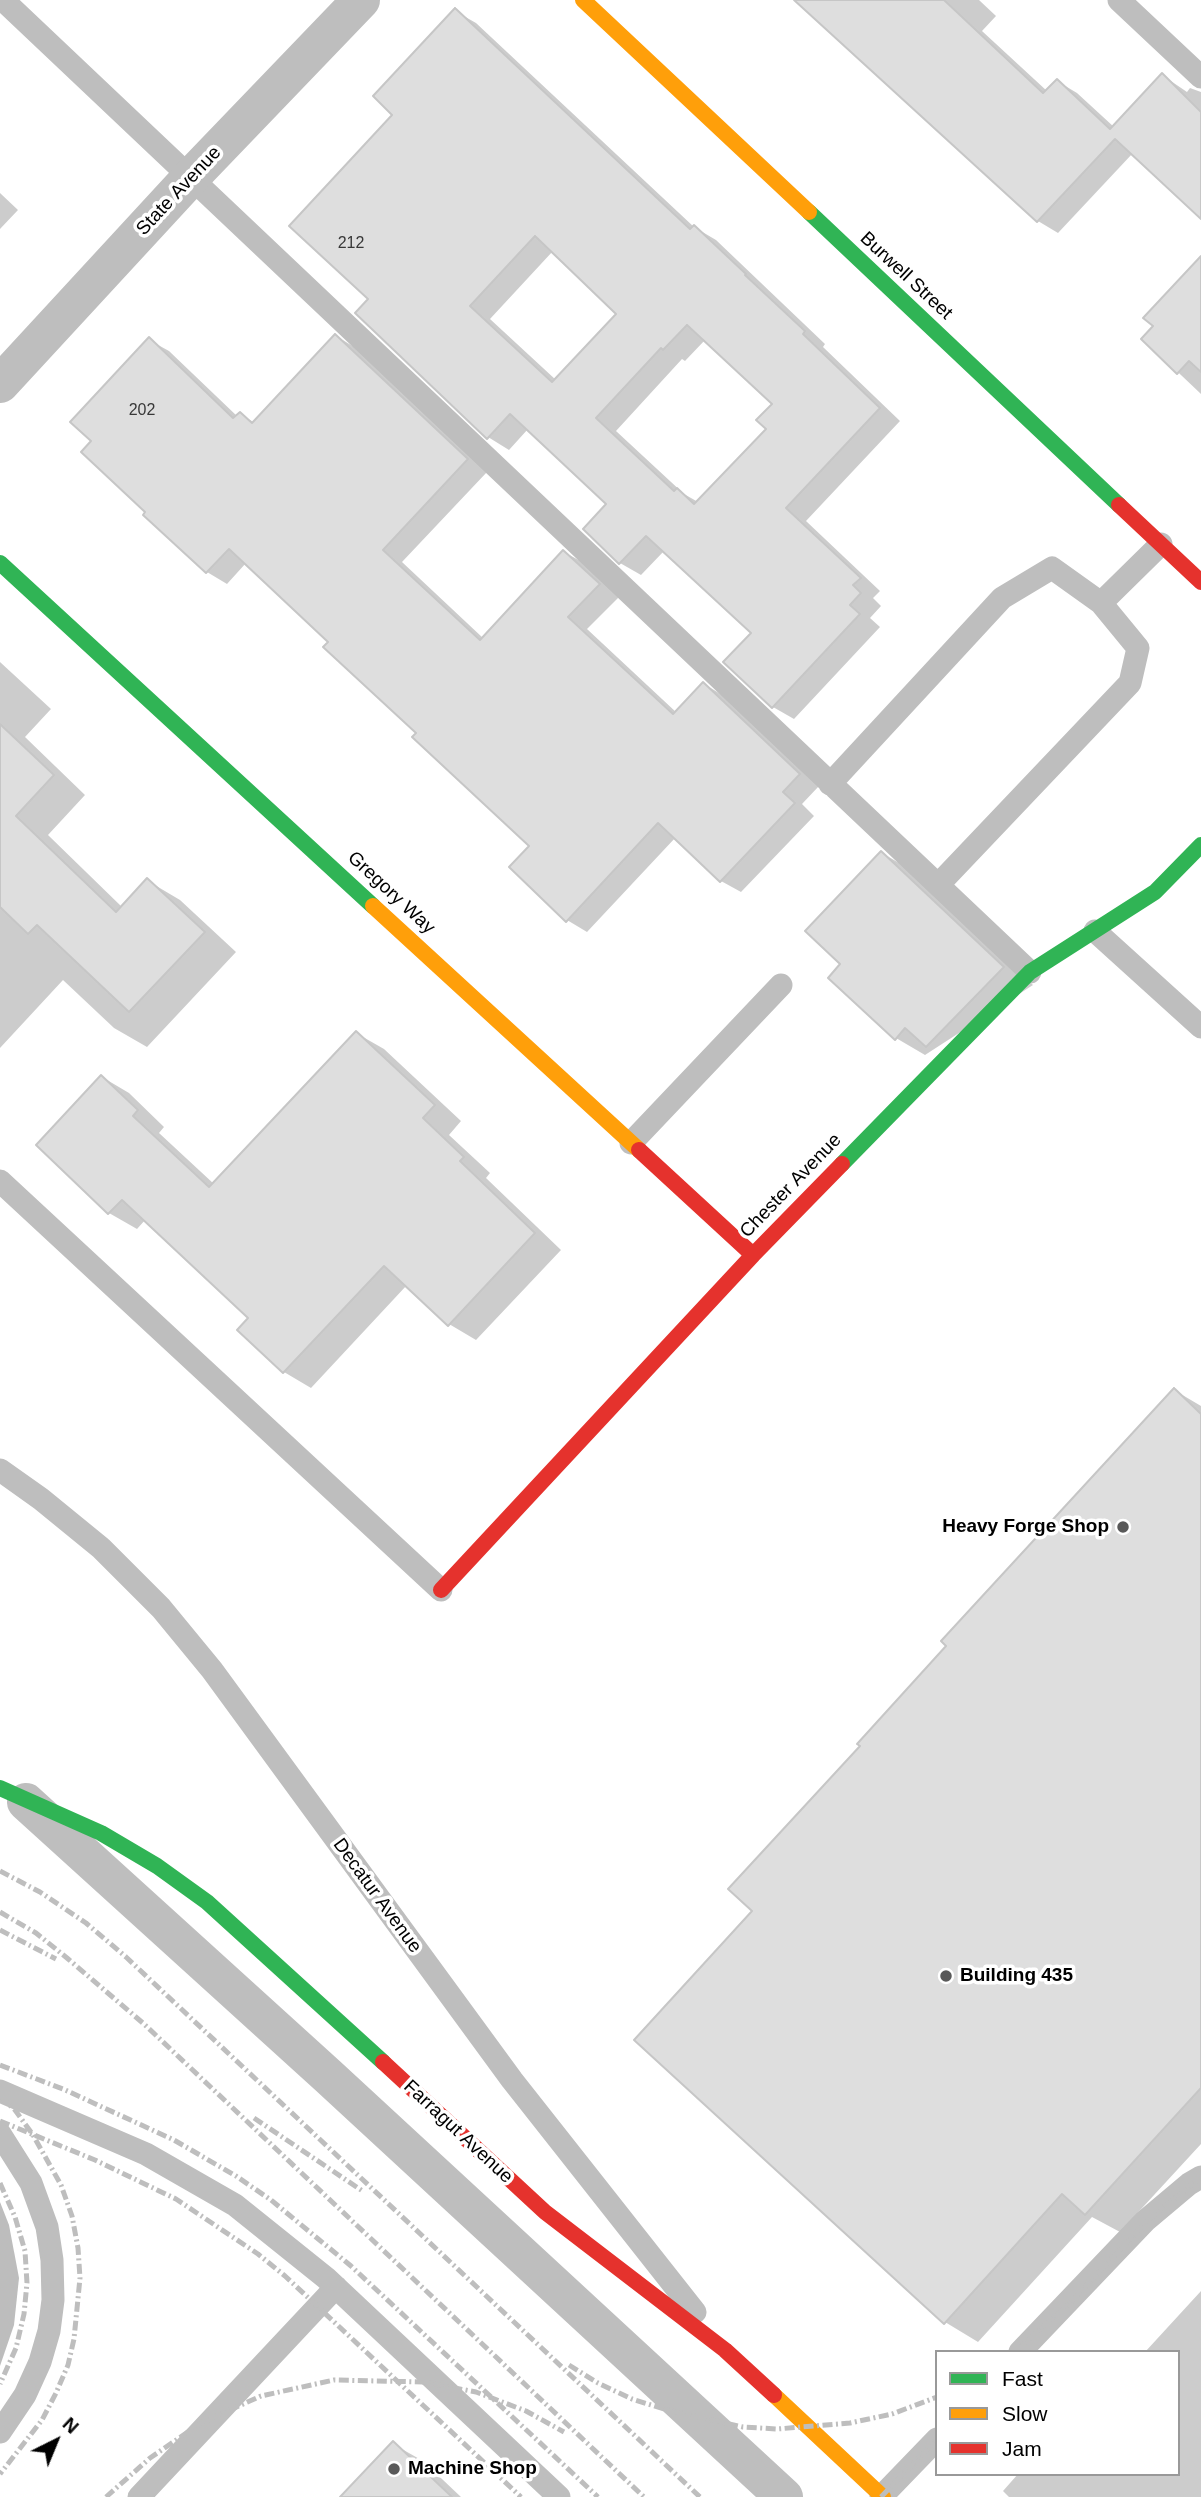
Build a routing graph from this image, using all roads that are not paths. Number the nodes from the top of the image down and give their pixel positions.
1 (3, 0) edge
2 (361, 0) edge
3 (583, 0) edge
4 (1119, 0) edge
5 (1201, 77) edge
6 (191, 177) junction
7 (0, 384) edge
8 (1161, 544) junction
9 (0, 563) edge
10 (1201, 582) edge
11 (1101, 603) junction
12 (830, 784) junction
13 (1201, 845) edge
14 (938, 885) junction
15 (1095, 931) junction
16 (1030, 972) junction
17 (781, 985) dead end
18 (1201, 1027) edge
19 (631, 1143) junction
20 (0, 1181) edge
21 (753, 1255) junction
22 (0, 1469) edge
23 (441, 1590) joint
24 (8, 1791) edge
25 (0, 2091) edge
26 (0, 2134) edge
27 (1201, 2177) edge
28 (336, 2287) junction
29 (725, 2350) junction
30 (1022, 2350) edge
31 (0, 2432) edge
32 (935, 2441) edge
33 (139, 2497) edge
34 (559, 2497) edge
35 (784, 2497) edge
36 (882, 2497) edge

1 - 6 lane
2 - 6 street, State Avenue
3 - 8 main road, Burwell Street
4 - 5 lane
6 - 7 street, State Avenue
6 - 12 lane
8 - 10 main road, Burwell Street
8 - 11 lane
9 - 19 main road, Gregory Way
11 - 12 lane
11 - 14 lane
12 - 14 lane
13 - 15 main road, Chester Avenue
14 - 16 lane
15 - 16 main road, Chester Avenue
15 - 18 lane
16 - 21 main road, Chester Avenue
17 - 19 lane
19 - 21 main road, Gregory Way
20 - 23 lane
21 - 23 main road, Chester Avenue
22 - 29 lane, Decatur Avenue
24 - 29 main road, Farragut Avenue
24 - 35 street, Farragut Avenue
25 - 28 lane
26 - 31 lane
27 - 30 lane
28 - 33 lane
28 - 34 lane
29 - 36 main road, Farragut Avenue
32 - 36 lane

